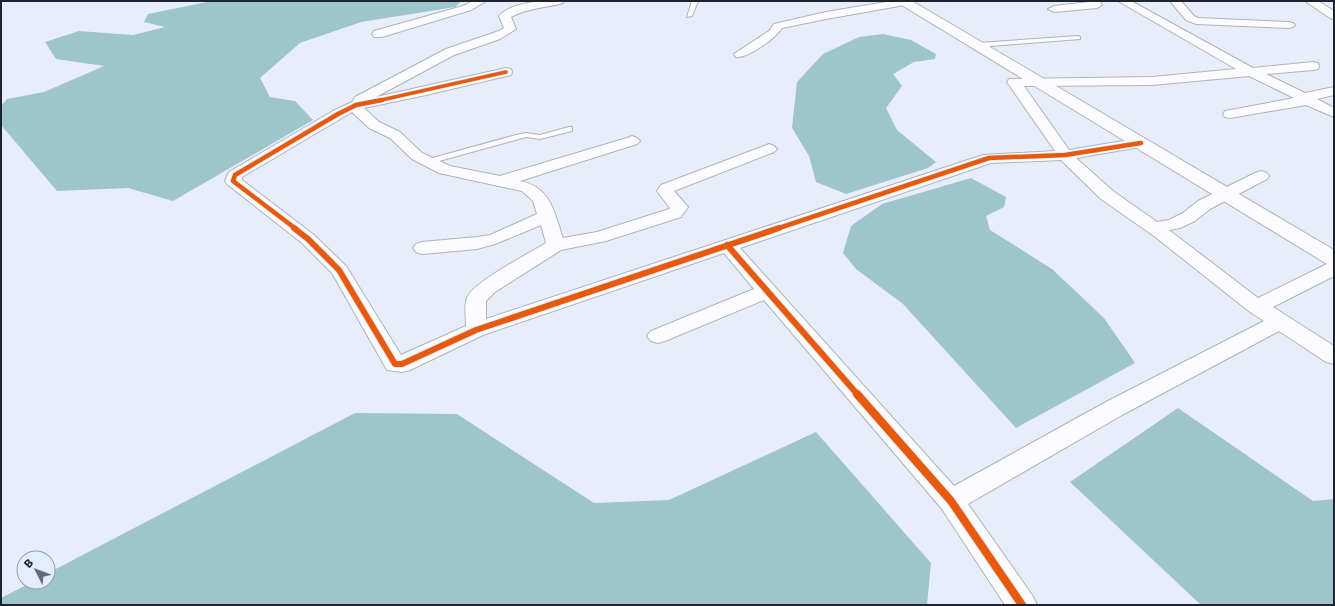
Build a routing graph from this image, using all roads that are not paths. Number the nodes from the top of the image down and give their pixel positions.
1 (559, 1) edge
2 (695, 1) edge
3 (905, 1) edge
4 (1093, 1) edge
5 (1123, 1) edge
6 (1175, 1) edge
7 (1310, 1) edge
8 (490, 8) edge
9 (1054, 9) dead end
10 (689, 16) dead end
11 (1334, 16) edge
12 (1289, 25) dead end
13 (378, 34) dead end
14 (1078, 38) dead end
15 (978, 45) junction
16 (740, 54) dead end
17 (1313, 66) dead end
18 (1249, 71) junction
19 (506, 72) dead end
20 (1040, 82) junction
21 (1334, 91) edge
22 (1306, 99) junction
23 (356, 105) junction
24 (1334, 113) edge
25 (1230, 114) dead end
26 (569, 129) dead end
27 (632, 141) dead end
28 (1141, 143) junction
29 (769, 149) dead end
30 (1065, 155) junction
31 (428, 162) junction
32 (1261, 176) dead end
33 (500, 182) junction
34 (1227, 194) junction
35 (547, 216) junction
36 (1154, 228) junction
37 (556, 245) junction
38 (727, 245) junction
39 (422, 248) dead end
40 (1334, 259) edge
41 (1334, 268) edge
42 (767, 291) junction
43 (1257, 307) junction
44 (1280, 322) junction
45 (476, 330) junction
46 (658, 336) dead end
47 (1334, 356) edge
48 (951, 501) junction
49 (1022, 605) edge

1 - 8 street
2 - 10 lane
3 - 15 street
3 - 16 street
4 - 9 street
5 - 18 street
6 - 12 street
7 - 11 street
8 - 13 street
8 - 23 street
14 - 15 lane
15 - 20 street
17 - 18 street
18 - 20 street
18 - 22 street
19 - 23 street
20 - 28 street
20 - 30 street
21 - 22 street
22 - 24 street
22 - 25 street
23 - 31 street
23 - 45 street
26 - 31 lane
27 - 33 street
28 - 30 street
28 - 34 street
29 - 37 street
30 - 36 street
30 - 38 street
31 - 33 street
32 - 34 street
33 - 35 street
34 - 36 street
34 - 40 street
35 - 37 street
35 - 39 street
36 - 43 street
37 - 45 street
38 - 42 street
38 - 45 street
41 - 43 street
42 - 46 street
42 - 48 street
43 - 44 street
44 - 47 street
44 - 48 street
48 - 49 street

